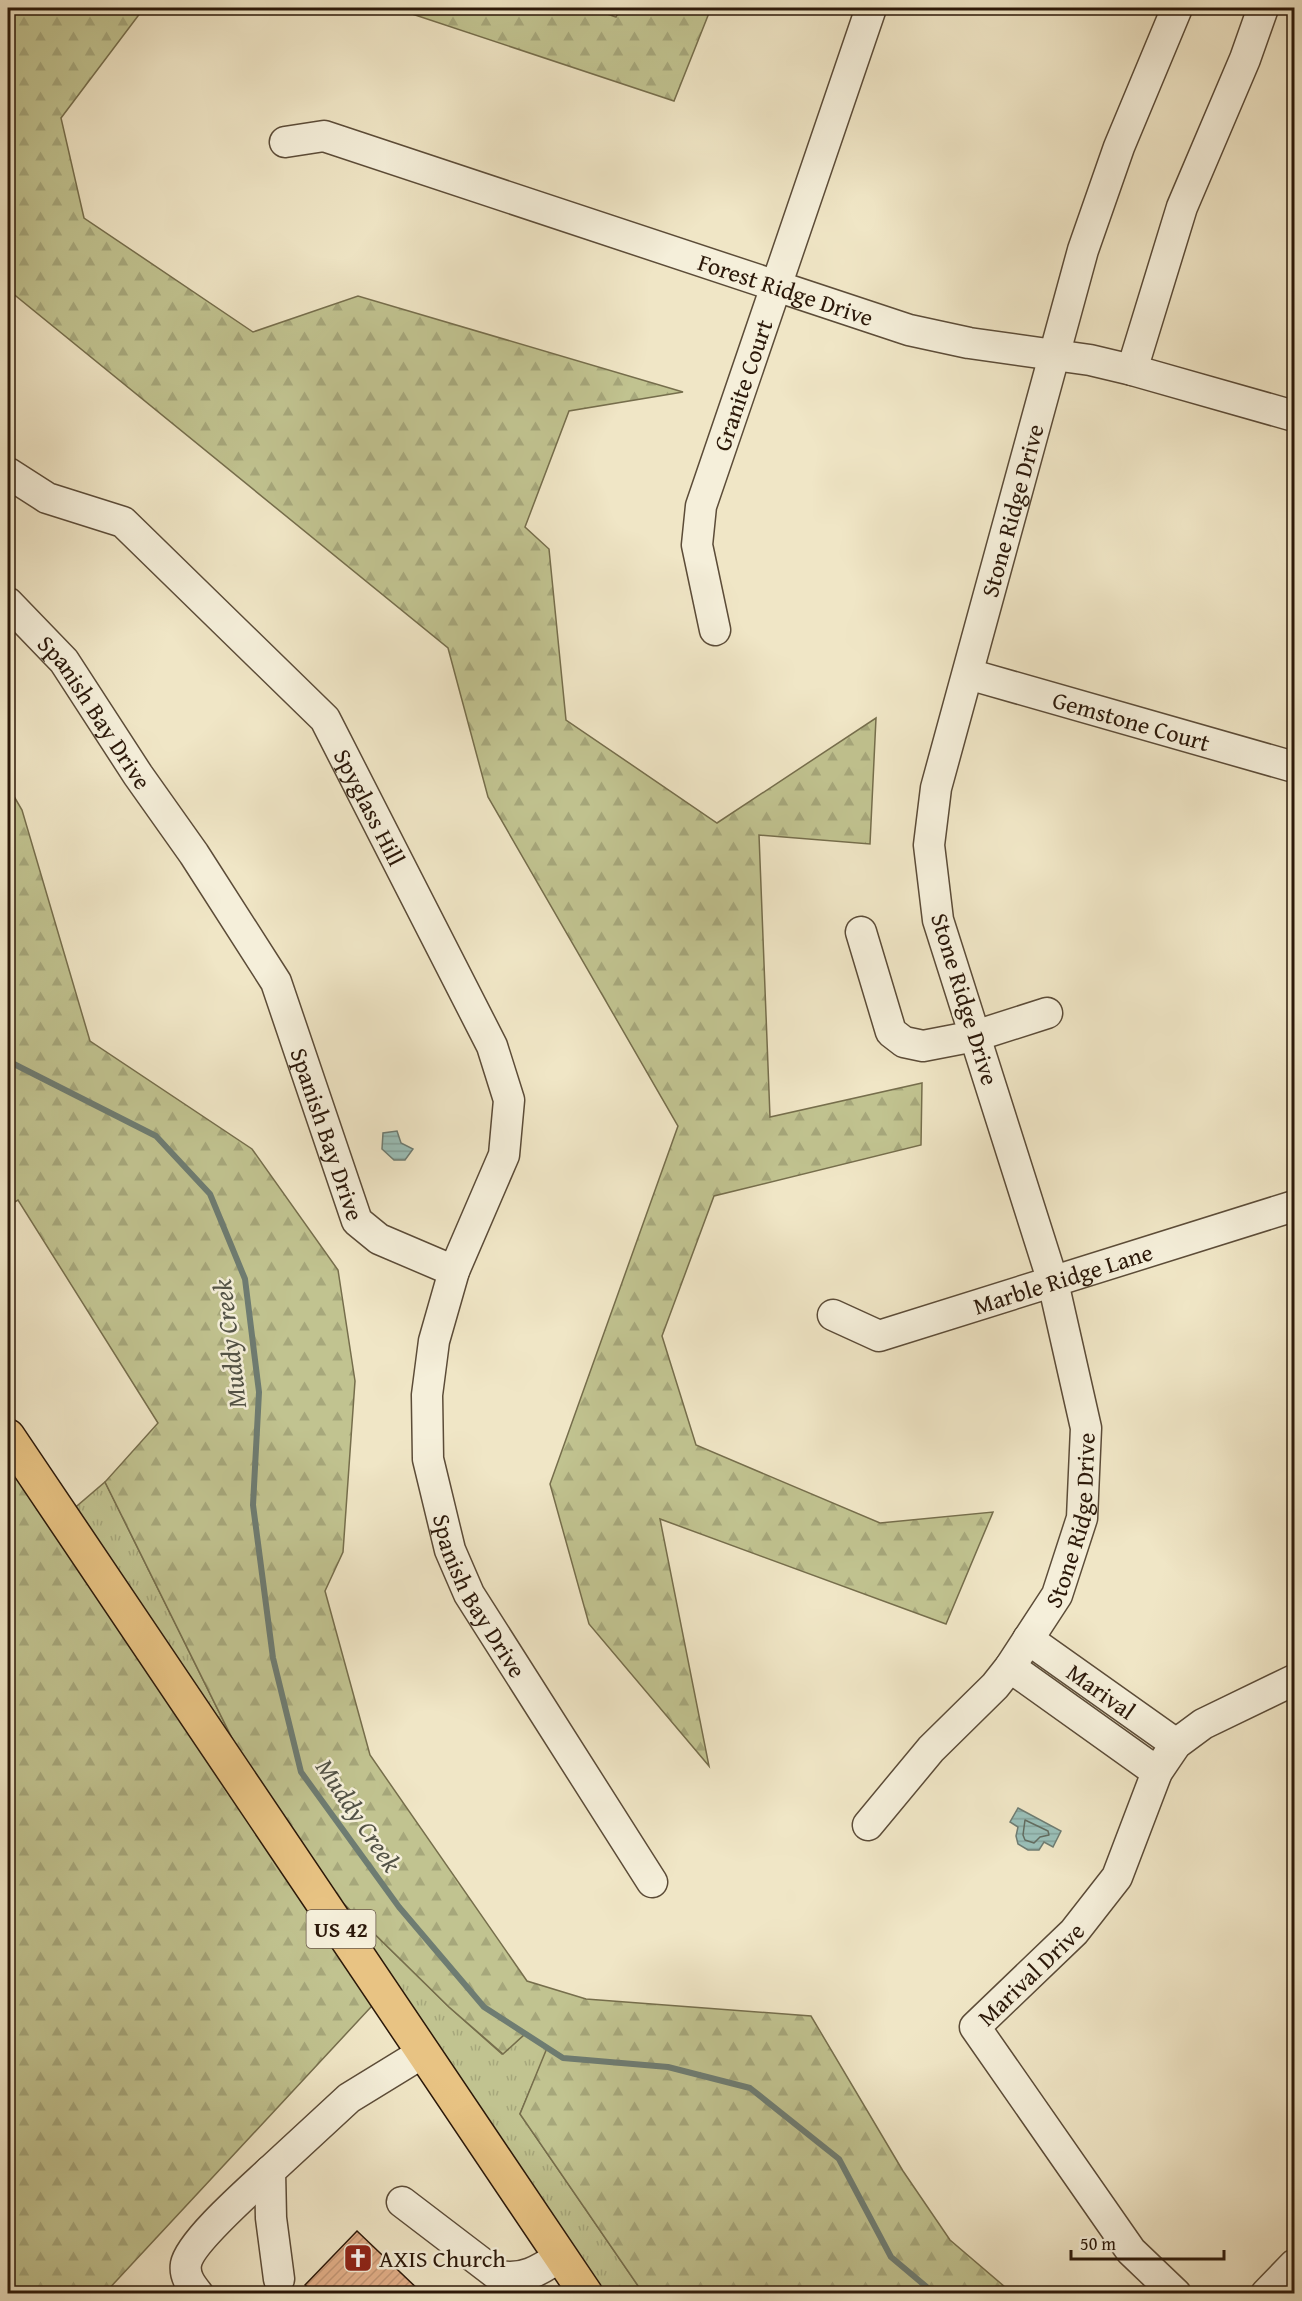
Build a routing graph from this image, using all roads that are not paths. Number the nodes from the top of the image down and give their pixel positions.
1 (871, 8) edge
2 (1263, 8) edge
3 (1174, 11) edge
4 (285, 142) dead end
5 (775, 285) junction
6 (1054, 355) junction
7 (1132, 370) junction
8 (1294, 416) edge
9 (8, 473) edge
10 (8, 603) edge
11 (715, 630) dead end
12 (968, 674) junction
13 (1294, 767) edge
14 (861, 932) dead end
15 (1047, 1013) dead end
16 (975, 1036) junction
17 (1294, 1206) edge
18 (454, 1271) junction
19 (1053, 1282) junction
20 (833, 1315) dead end
21 (8, 1436) edge
22 (1028, 1639) junction
23 (1010, 1666) junction
24 (1294, 1680) edge
25 (1176, 1744) junction
26 (1157, 1772) junction
27 (868, 1825) dead end
28 (652, 1882) dead end
29 (424, 2052) junction
30 (270, 2171) junction
31 (402, 2202) dead end
32 (561, 2256) junction
33 (1294, 2265) edge
34 (279, 2279) dead end
35 (198, 2294) edge
36 (586, 2294) edge
37 (1176, 2294) edge
38 (1266, 2294) edge

1 - 5 street, Granite Court
2 - 7 street
3 - 6 street, Stone Ridge Drive
4 - 5 street, Forest Ridge Drive
5 - 6 street, Forest Ridge Drive
5 - 11 street, Granite Court
6 - 7 street, Forest Ridge Drive
6 - 12 street, Stone Ridge Drive
7 - 8 street, Forest Ridge Drive
9 - 18 street, Spyglass Hill
10 - 18 street, Spanish Bay Drive
12 - 13 street, Gemstone Court
12 - 16 street, Stone Ridge Drive
14 - 16 street
15 - 16 street
16 - 19 street, Stone Ridge Drive
17 - 19 street, Marble Ridge Lane
18 - 28 street, Spanish Bay Drive
19 - 20 street, Marble Ridge Lane
19 - 22 street, Stone Ridge Drive
21 - 29 main road, US 42
22 - 23 street, Stone Ridge Drive
22 - 25 street, Marival
23 - 26 street, Marival
23 - 27 street, Stone Ridge Drive
24 - 25 street, Marival Drive
25 - 26 street, Marival Drive
26 - 37 street, Marival Drive
29 - 30 street
29 - 32 main road, US 42
30 - 34 street
30 - 35 street
31 - 32 street
32 - 36 main road, US 42
33 - 38 street

